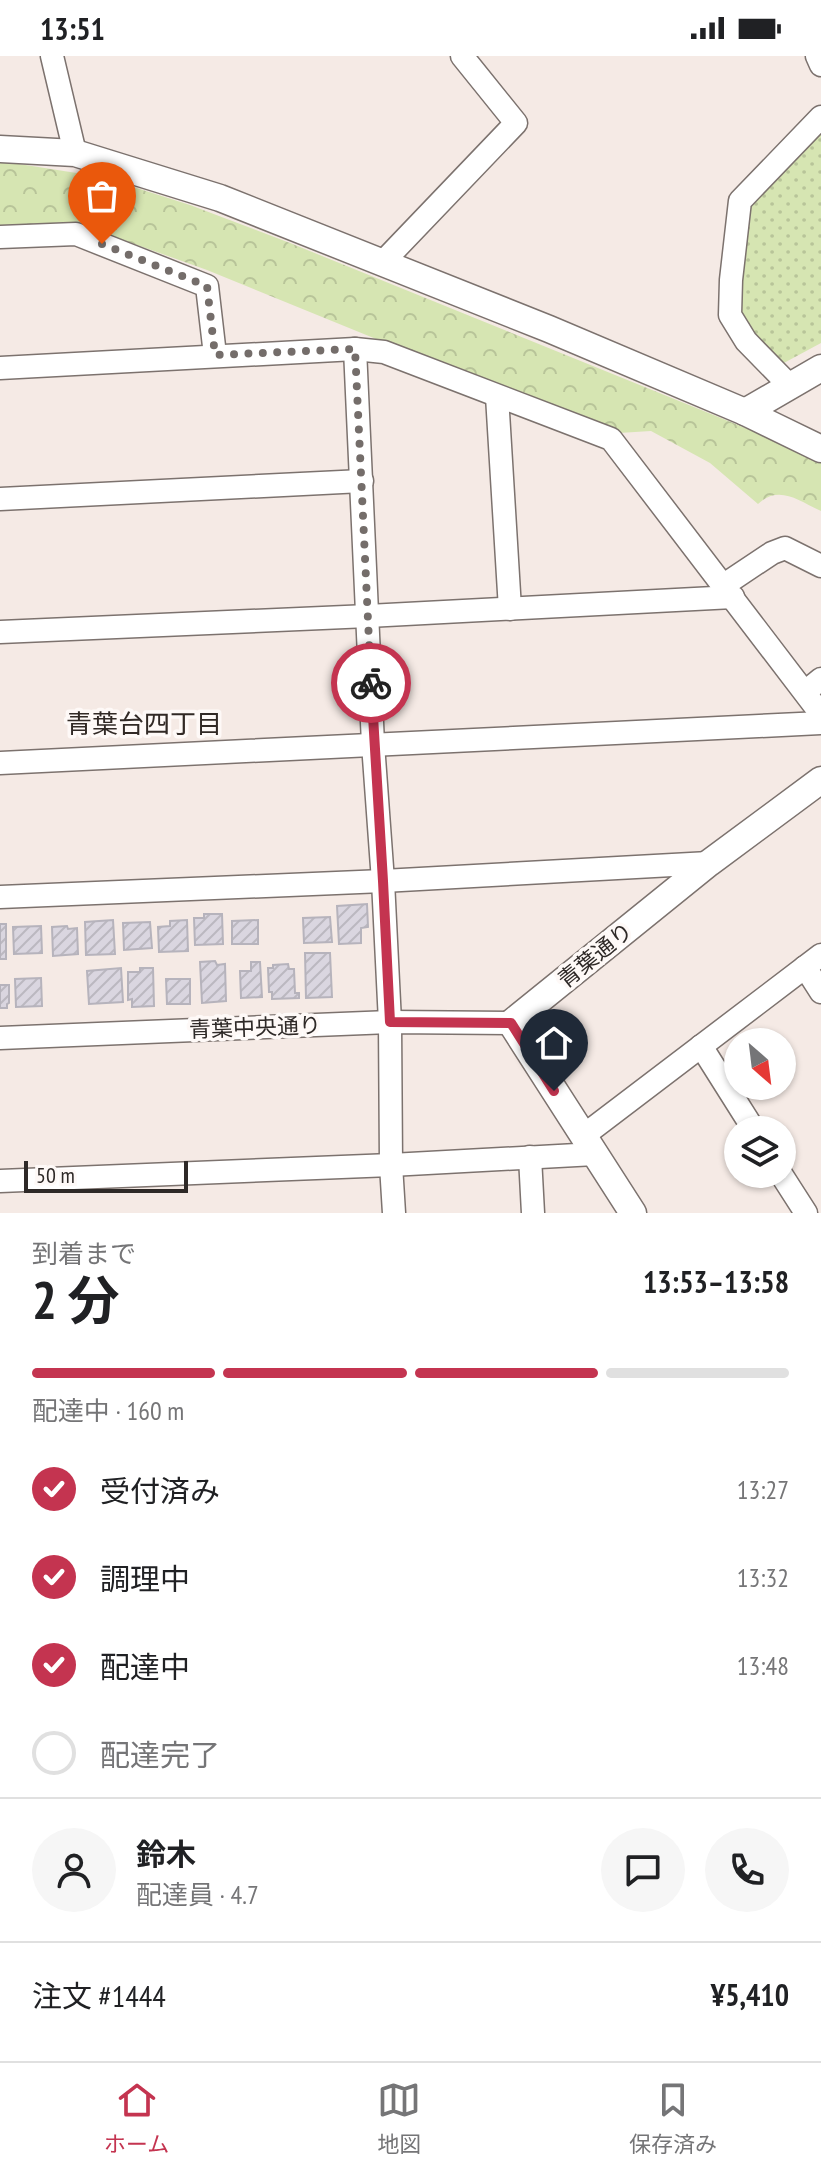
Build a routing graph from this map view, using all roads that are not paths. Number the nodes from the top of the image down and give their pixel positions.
1 (52, 56) edge
2 (462, 56) edge
3 (817, 56) edge
4 (821, 65) edge
5 (821, 117) edge
6 (0, 149) edge
7 (75, 153) junction
8 (0, 237) edge
9 (383, 262) junction
10 (355, 349) junction
11 (215, 355) junction
12 (0, 368) edge
13 (821, 368) edge
14 (789, 385) junction
15 (497, 396) junction
16 (745, 412) junction
17 (821, 449) edge
18 (362, 481) junction
19 (0, 499) edge
20 (821, 566) edge
21 (729, 591) junction
22 (510, 609) junction
23 (368, 616) junction
24 (0, 632) edge
25 (813, 685) edge
26 (821, 714) edge
27 (821, 723) edge
28 (373, 744) junction
29 (0, 763) edge
30 (821, 780) edge
31 (709, 863) junction
32 (383, 881) junction
33 (0, 897) edge
34 (813, 961) edge
35 (821, 992) edge
36 (390, 1022) junction
37 (511, 1023) junction
38 (0, 1038) edge
39 (701, 1046) junction
40 (745, 1116) edge
41 (589, 1145) junction
42 (530, 1157) junction
43 (391, 1165) junction
44 (0, 1181) edge
45 (790, 1188) edge
46 (394, 1213) edge
47 (533, 1213) edge
48 (633, 1213) edge
49 (806, 1213) edge

1 - 7 street
2 - 9 street
3 - 4 street
5 - 14 street
6 - 7 street
7 - 9 street
8 - 11 street
9 - 16 street
10 - 11 street
10 - 15 street
10 - 18 street
11 - 12 street
13 - 14 street
14 - 16 street
15 - 21 street
15 - 22 street
16 - 17 street
18 - 19 street
18 - 23 street
20 - 21 street
21 - 22 street
21 - 25 street
22 - 23 street
23 - 24 street
23 - 28 street
25 - 26 street
27 - 28 street
28 - 29 street
28 - 32 street
30 - 31 street, 青葉通り
31 - 32 street
31 - 37 street, 青葉通り
32 - 33 street
32 - 36 street
34 - 35 street
34 - 39 street
36 - 37 street, 青葉中央通り
36 - 38 street, 青葉中央通り
36 - 43 street
37 - 41 street
39 - 40 street
39 - 41 street
41 - 42 street
41 - 48 street
42 - 43 street
42 - 47 street
43 - 44 street
43 - 46 street
45 - 49 street

